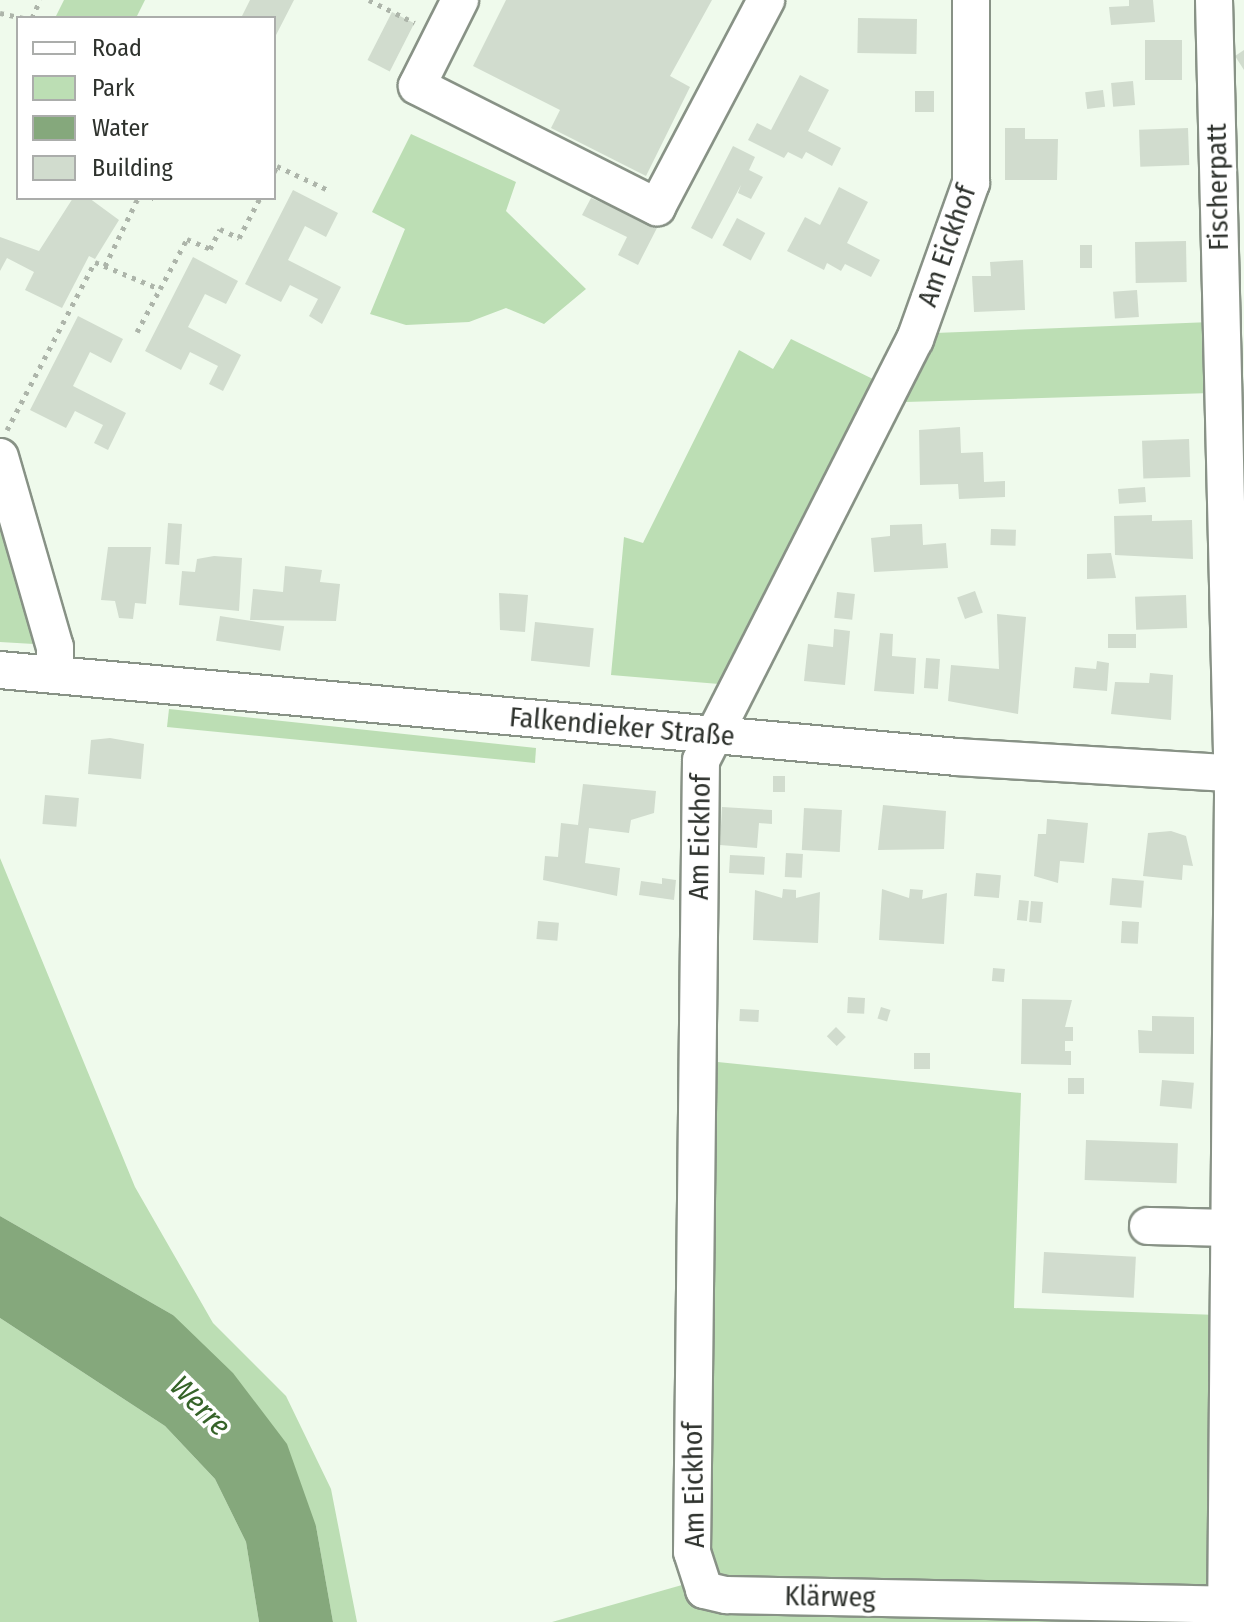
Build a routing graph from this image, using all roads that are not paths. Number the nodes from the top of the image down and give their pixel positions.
1 (460, 0) edge
2 (766, 0) edge
3 (971, 0) edge
4 (1214, 0) edge
5 (0, 457) edge
6 (0, 670) edge
7 (55, 672) junction
8 (714, 736) junction
9 (1238, 774) edge
10 (1238, 1107) edge
11 (1148, 1226) dead end
12 (1230, 1228) junction
13 (704, 1590) joint
14 (1232, 1611) edge

1 - 2 street
3 - 8 street, Am Eickhof
4 - 9 street, Fischerpatt
5 - 7 street
6 - 7 street, Falkendieker Straße
7 - 8 street, Falkendieker Straße
8 - 9 street, Falkendieker Straße
8 - 13 street, Am Eickhof
9 - 10 street, Fischerpatt
10 - 12 street, Fischerpatt
11 - 12 street
12 - 14 street, Fischerpatt
13 - 14 street, Klärweg

